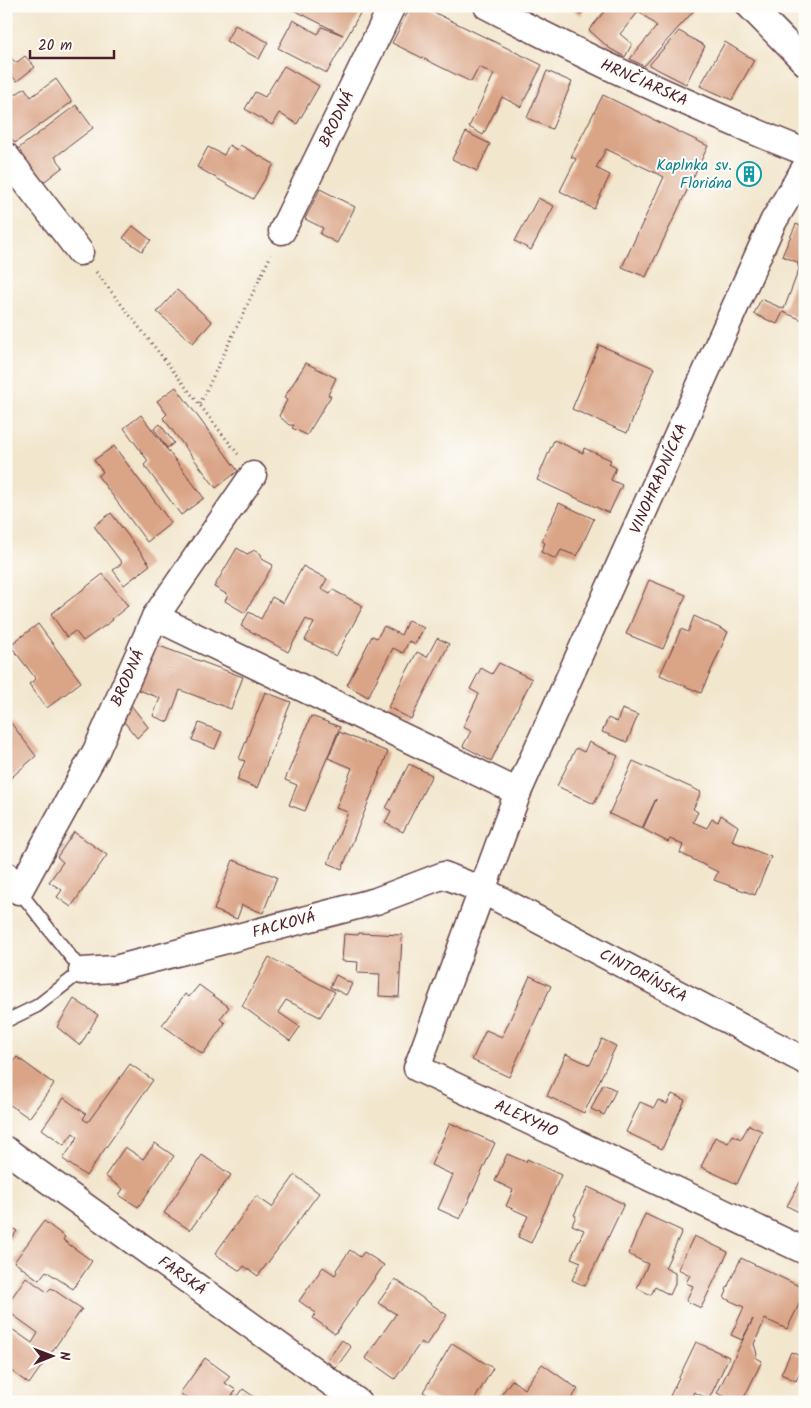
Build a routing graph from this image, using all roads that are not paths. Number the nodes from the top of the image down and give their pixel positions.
1 (392, 6) edge
2 (487, 6) edge
3 (758, 10) edge
4 (805, 62) edge
5 (805, 152) edge
6 (6, 156) edge
7 (805, 168) edge
8 (282, 231) road end
9 (80, 252) road end
10 (253, 475) road end
11 (155, 617) junction
12 (518, 792) junction
13 (12, 883) edge
14 (482, 890) junction
15 (82, 971) junction
16 (6, 1021) edge
17 (805, 1061) edge
18 (6, 1150) edge
19 (805, 1251) edge
20 (358, 1402) edge

1 - 8 street, BRODNÁ
2 - 5 street, HRNČIARSKA
3 - 4 street
6 - 9 street
7 - 12 street, VINOHRADNÍCKA
10 - 11 street, BRODNÁ
11 - 12 street
11 - 13 street, BRODNÁ
12 - 14 street, VINOHRADNÍCKA
13 - 15 lane
14 - 15 street, FACKOVÁ
14 - 17 street, CINTORÍNSKA
14 - 19 street, ALEXYHO
15 - 16 lane
18 - 20 street, FARSKÁ

